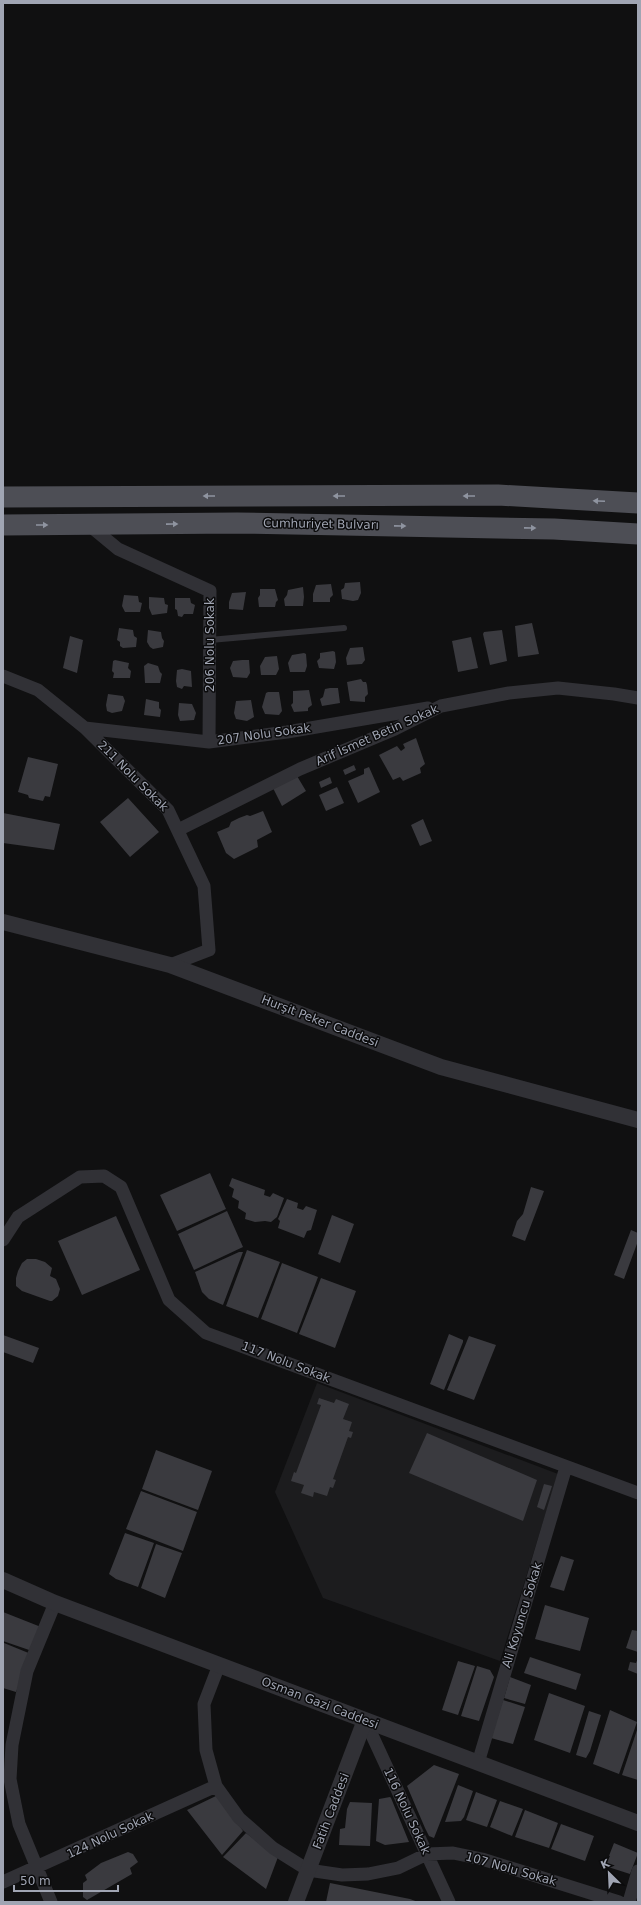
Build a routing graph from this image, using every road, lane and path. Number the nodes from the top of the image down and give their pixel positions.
1 (3, 496) edge
2 (638, 503) edge
3 (3, 524) edge
4 (89, 525) junction
5 (638, 534) edge
6 (344, 628) dead end
7 (210, 640) junction
8 (3, 676) edge
9 (638, 698) edge
10 (441, 706) junction
11 (85, 728) junction
12 (209, 742) junction
13 (178, 830) junction
14 (3, 922) edge
15 (170, 965) junction
16 (638, 1120) edge
17 (3, 1240) edge
18 (566, 1467) junction
19 (638, 1493) edge
20 (3, 1580) edge
21 (55, 1603) junction
22 (219, 1664) junction
23 (366, 1720) junction
24 (478, 1763) junction
25 (216, 1786) junction
26 (638, 1823) edge
27 (427, 1854) junction
28 (36, 1868) junction
29 (308, 1870) junction
30 (638, 1871) edge
31 (3, 1882) edge
32 (51, 1902) edge
33 (296, 1902) edge
34 (449, 1902) edge
35 (619, 1902) edge
36 (629, 1902) edge

2 -> 1 main road
3 -> 4 main road, Cumhuriyet Bulvarı
4 -> 5 main road, Cumhuriyet Bulvarı
4 - 7 street, 206 Nolu Sokak
6 - 7 lane
7 - 12 street, 206 Nolu Sokak
8 - 11 street, 211 Nolu Sokak
9 - 10 street, Arif İsmet Betin Sokak
10 - 12 street, 207 Nolu Sokak
10 - 13 street, Arif İsmet Betin Sokak
11 - 12 street, 207 Nolu Sokak
11 - 13 street, 211 Nolu Sokak
13 - 15 street, 211 Nolu Sokak
14 - 15 street, Hurşit Peker Caddesi
15 - 16 street, Hurşit Peker Caddesi
17 - 18 street, 117 Nolu Sokak
18 - 19 street, 117 Nolu Sokak
18 - 24 street, Ali Koyuncu Sokak
20 - 21 street, Osman Gazi Caddesi
21 - 22 street, Osman Gazi Caddesi
21 - 28 street
22 - 23 street, Osman Gazi Caddesi
22 - 25 street
23 - 24 street, Osman Gazi Caddesi
23 - 27 street, 116 Nolu Sokak
23 - 29 street, Fatih Caddesi
24 - 26 street, Osman Gazi Caddesi
25 - 28 street, 124 Nolu Sokak
25 - 29 street
27 - 29 street, 107 Nolu Sokak
27 - 34 street, 116 Nolu Sokak
27 - 35 street, 107 Nolu Sokak
28 - 31 street, 124 Nolu Sokak
28 - 32 street
29 - 33 street, Fatih Caddesi
30 - 36 street

